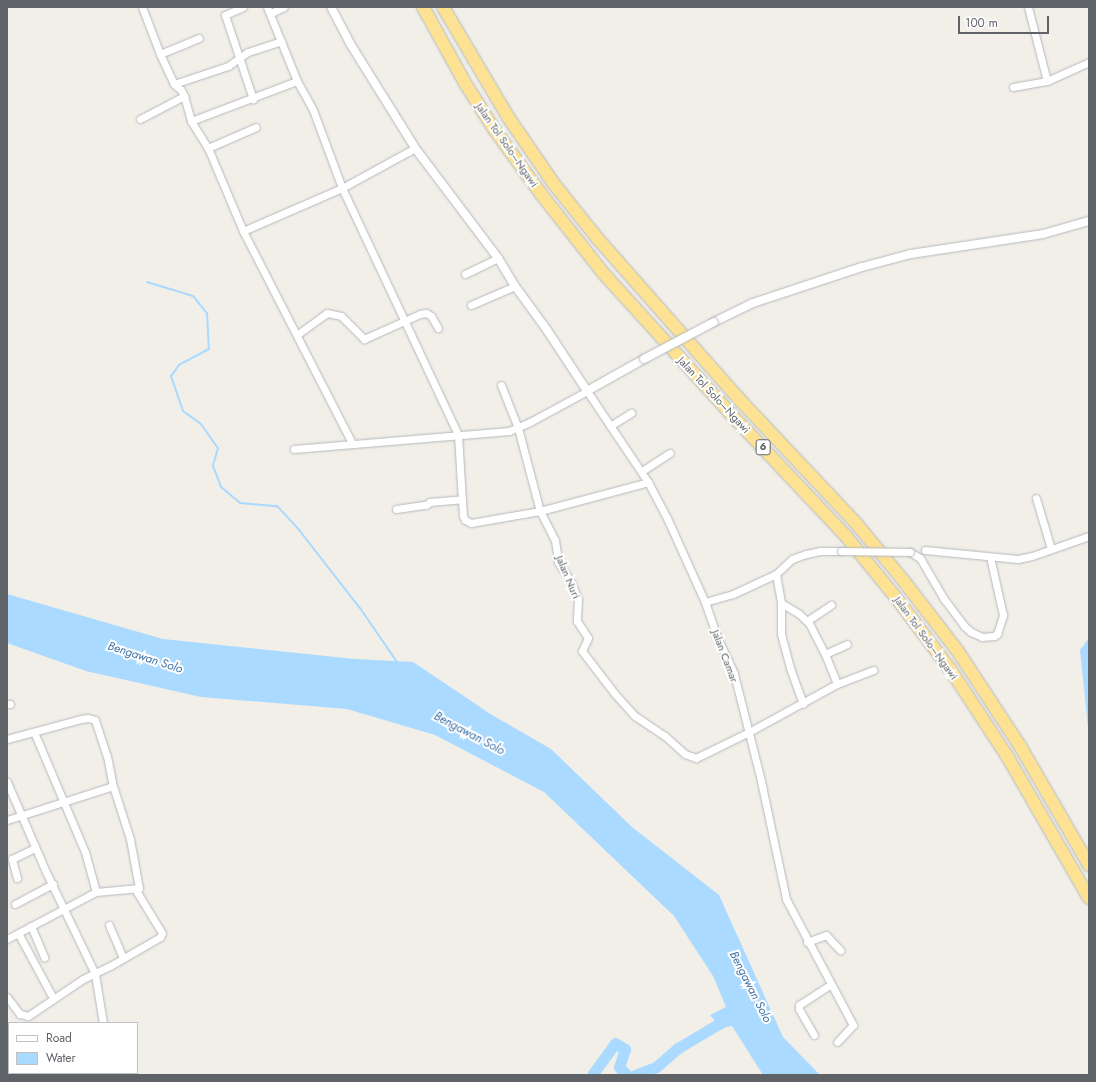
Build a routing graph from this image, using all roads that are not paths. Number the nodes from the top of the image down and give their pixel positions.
1 (142, 7) edge
2 (243, 7) edge
3 (284, 7) edge
4 (331, 7) edge
5 (423, 7) edge
6 (443, 7) edge
7 (1028, 7) edge
8 (269, 10) edge
9 (199, 38) dead end
10 (281, 41) junction
11 (160, 54) junction
12 (239, 58) junction
13 (1089, 62) edge
14 (297, 81) junction
15 (1048, 81) junction
16 (174, 84) junction
17 (1013, 87) dead end
18 (184, 96) junction
19 (253, 99) junction
20 (140, 119) dead end
21 (191, 121) junction
22 (256, 127) dead end
23 (208, 148) junction
24 (416, 148) junction
25 (342, 188) junction
26 (1089, 221) edge
27 (243, 230) junction
28 (498, 258) junction
29 (465, 274) dead end
30 (515, 286) junction
31 (471, 305) dead end
32 (404, 320) junction
33 (438, 328) dead end
34 (298, 334) junction
35 (501, 385) dead end
36 (588, 391) junction
37 (631, 413) dead end
38 (610, 426) junction
39 (518, 428) junction
40 (458, 435) junction
41 (352, 443) junction
42 (294, 449) dead end
43 (670, 453) dead end
44 (642, 472) junction
45 (648, 482) junction
46 (1036, 498) dead end
47 (462, 499) junction
48 (396, 509) dead end
49 (540, 511) junction
50 (1089, 536) edge
51 (1051, 549) junction
52 (925, 550) dead end
53 (990, 557) junction
54 (776, 574) junction
55 (705, 602) junction
56 (782, 603) junction
57 (831, 605) dead end
58 (807, 621) junction
59 (847, 644) dead end
60 (825, 654) junction
61 (874, 670) dead end
62 (837, 684) junction
63 (803, 704) junction
64 (34, 732) junction
65 (747, 733) junction
66 (7, 739) edge
67 (7, 782) edge
68 (113, 786) junction
69 (63, 802) junction
70 (22, 816) junction
71 (7, 820) edge
72 (35, 848) junction
73 (1089, 865) edge
74 (17, 878) dead end
75 (53, 884) junction
76 (135, 889) junction
77 (96, 892) junction
78 (1089, 898) edge
79 (15, 904) dead end
80 (64, 909) junction
81 (109, 925) dead end
82 (31, 926) junction
83 (18, 933) junction
84 (7, 939) edge
85 (807, 942) junction
86 (840, 950) dead end
87 (44, 956) dead end
88 (124, 958) junction
89 (95, 974) junction
90 (830, 984) junction
91 (7, 997) edge
92 (54, 998) junction
93 (103, 1022) edge
94 (814, 1035) dead end
95 (837, 1042) dead end

1 - 11 street
2 - 12 street
3 - 8 street
4 - 24 street
5 - 78 highway, Jalan Tol Solo–Ngawi / 6
6 - 73 highway, Jalan Tol Solo–Ngawi / 6
7 - 15 street
8 - 10 street
9 - 11 street
10 - 12 street
10 - 14 street
11 - 16 street
12 - 16 street
12 - 19 street
13 - 15 street
14 - 19 street
14 - 25 street
15 - 17 street
16 - 18 street
18 - 20 street
18 - 21 street
19 - 21 street
21 - 23 street
22 - 23 street
23 - 27 street
24 - 25 street
24 - 28 street
25 - 27 street
25 - 32 street
26 - 36 street, bridge
27 - 34 street
28 - 29 street
28 - 30 street
30 - 31 street
30 - 36 street
32 - 33 street
32 - 34 street
32 - 40 street
34 - 41 street
35 - 39 street, Jalan Nuri
36 - 38 street, Jalan Camar
36 - 39 street
37 - 38 street
38 - 44 street, Jalan Camar
39 - 40 street
39 - 49 street, Jalan Nuri
40 - 41 street
40 - 47 street
41 - 42 street
43 - 44 street
44 - 45 street, Jalan Camar
45 - 49 street
45 - 55 street, Jalan Camar
46 - 51 street
47 - 48 street
47 - 49 street
49 - 65 street, Jalan Nuri
50 - 51 street
51 - 53 street
52 - 53 street
53 - 54 street, bridge
54 - 55 street
54 - 56 street
55 - 65 street, Jalan Camar
56 - 58 street
56 - 63 street
57 - 58 street
58 - 60 street
59 - 60 street
60 - 62 street
61 - 62 street
62 - 63 street
63 - 65 street
64 - 66 street
64 - 68 street
64 - 69 street
65 - 85 street, Jalan Camar
67 - 70 street
68 - 69 street
68 - 76 street
69 - 70 street
69 - 77 street
70 - 71 street
70 - 72 street
72 - 74 street
72 - 75 street
75 - 79 street
75 - 80 street
76 - 77 street
76 - 88 street
77 - 80 street
80 - 82 street
80 - 89 street
81 - 88 street
82 - 83 street
82 - 87 street
83 - 84 street
83 - 92 street
85 - 86 street
85 - 90 street, Jalan Camar
88 - 89 street
89 - 92 street
89 - 93 street
90 - 94 street
90 - 95 street, Jalan Camar
91 - 92 street

